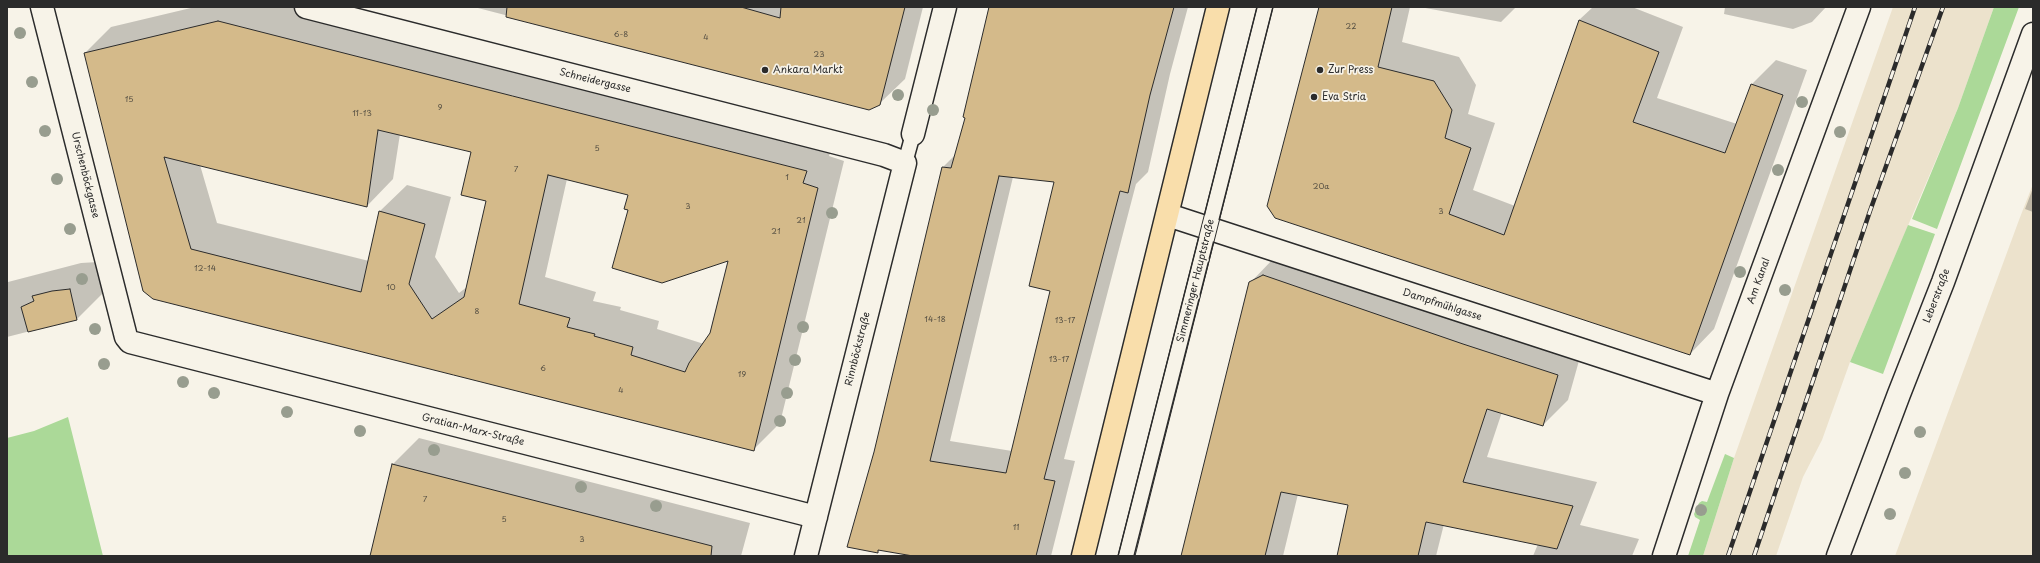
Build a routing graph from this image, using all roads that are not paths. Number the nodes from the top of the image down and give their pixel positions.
1 (43, 7) edge
2 (306, 7) edge
3 (945, 7) edge
4 (1218, 7) edge
5 (1265, 7) edge
6 (1859, 7) edge
7 (2033, 34) edge
8 (913, 134) joint
9 (905, 163) junction
10 (1168, 215) junction
11 (1209, 228) junction
12 (130, 342) joint
13 (1717, 394) junction
14 (816, 517) junction
15 (806, 556) edge
16 (1083, 556) edge
17 (1126, 556) edge
18 (1664, 556) edge
19 (1838, 556) edge

1 - 12 street, Urschenböckgasse
2 - 9 street, Schneidergasse
3 - 8 street
4 - 10 main road
5 - 11 lane, Simmeringer Hauptstraße
6 - 13 street, Am Kanal
7 - 19 street, Leberstraße
8 - 9 lane
9 - 14 street, Rinnböckstraße
10 - 11 street, Dampfmühlgasse
10 - 16 main road
11 - 13 street, Dampfmühlgasse
11 - 17 lane, Simmeringer Hauptstraße
12 - 14 street, Gratian-Marx-Straße
13 - 18 street, Am Kanal
14 - 15 street, Rinnböckstraße

